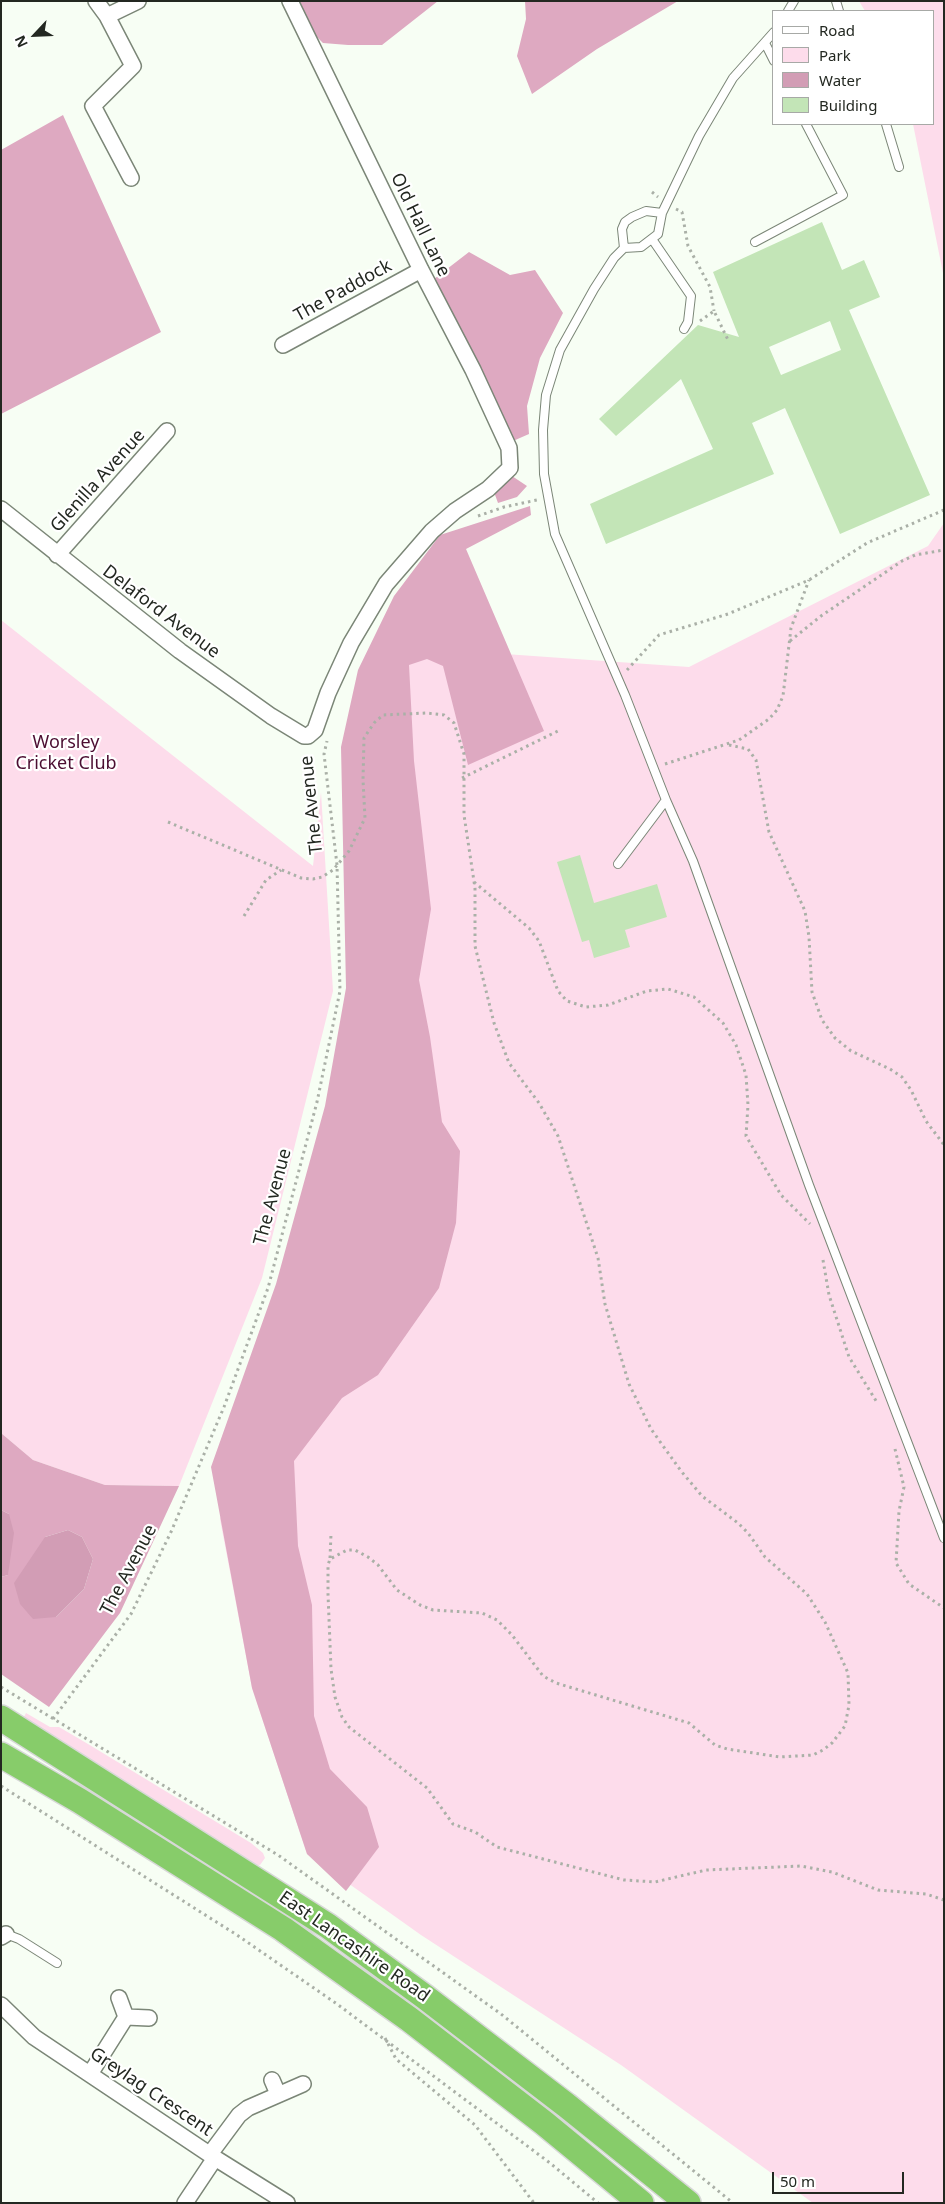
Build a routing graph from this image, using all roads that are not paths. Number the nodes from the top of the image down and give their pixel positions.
1 (96, 1) edge
2 (138, 1) edge
3 (290, 1) edge
4 (107, 16) junction
5 (772, 34) edge
6 (765, 43) junction
7 (772, 56) edge
8 (807, 125) edge
9 (886, 125) edge
10 (899, 167) dead end
11 (130, 178) dead end
12 (662, 213) junction
13 (652, 240) junction
14 (755, 242) dead end
15 (624, 248) junction
16 (421, 270) junction
17 (686, 325) road end
18 (283, 345) dead end
19 (167, 431) dead end
20 (510, 468) joint
21 (1, 509) edge
22 (57, 555) junction
23 (304, 736) joint
24 (666, 800) junction
25 (618, 864) dead end
26 (944, 1538) edge
27 (1, 1718) edge
28 (1, 1754) edge
29 (4, 1935) edge
30 (57, 1963) dead end
31 (119, 1998) dead end
32 (1, 2005) edge
33 (126, 2017) junction
34 (149, 2018) dead end
35 (90, 2074) junction
36 (272, 2080) dead end
37 (304, 2084) dead end
38 (278, 2094) junction
39 (212, 2156) junction
40 (185, 2203) edge
41 (287, 2203) edge
42 (641, 2203) edge
43 (688, 2203) edge

1 - 4 street
2 - 4 street
3 - 16 street, Old Hall Lane
4 - 11 street
5 - 6 lane
6 - 7 lane
6 - 12 lane
8 - 14 lane
9 - 10 lane
12 - 13 lane
12 - 15 lane
13 - 15 lane
13 - 17 lane
15 - 24 lane
16 - 18 street, The Paddock
16 - 20 street, Old Hall Lane
19 - 22 street, Glenilla Avenue
20 - 23 street, The Avenue
21 - 22 street, Delaford Avenue
22 - 23 street, Delaford Avenue
24 - 25 lane
24 - 26 lane
27 - 43 highway, East Lancashire Road
28 - 42 highway, East Lancashire Road
29 - 30 lane
31 - 33 street
32 - 35 street, Greylag Crescent
33 - 34 street
33 - 35 street
35 - 39 street, Greylag Crescent
36 - 38 street
37 - 38 street
38 - 39 street
39 - 40 street
39 - 41 street, Greylag Crescent

